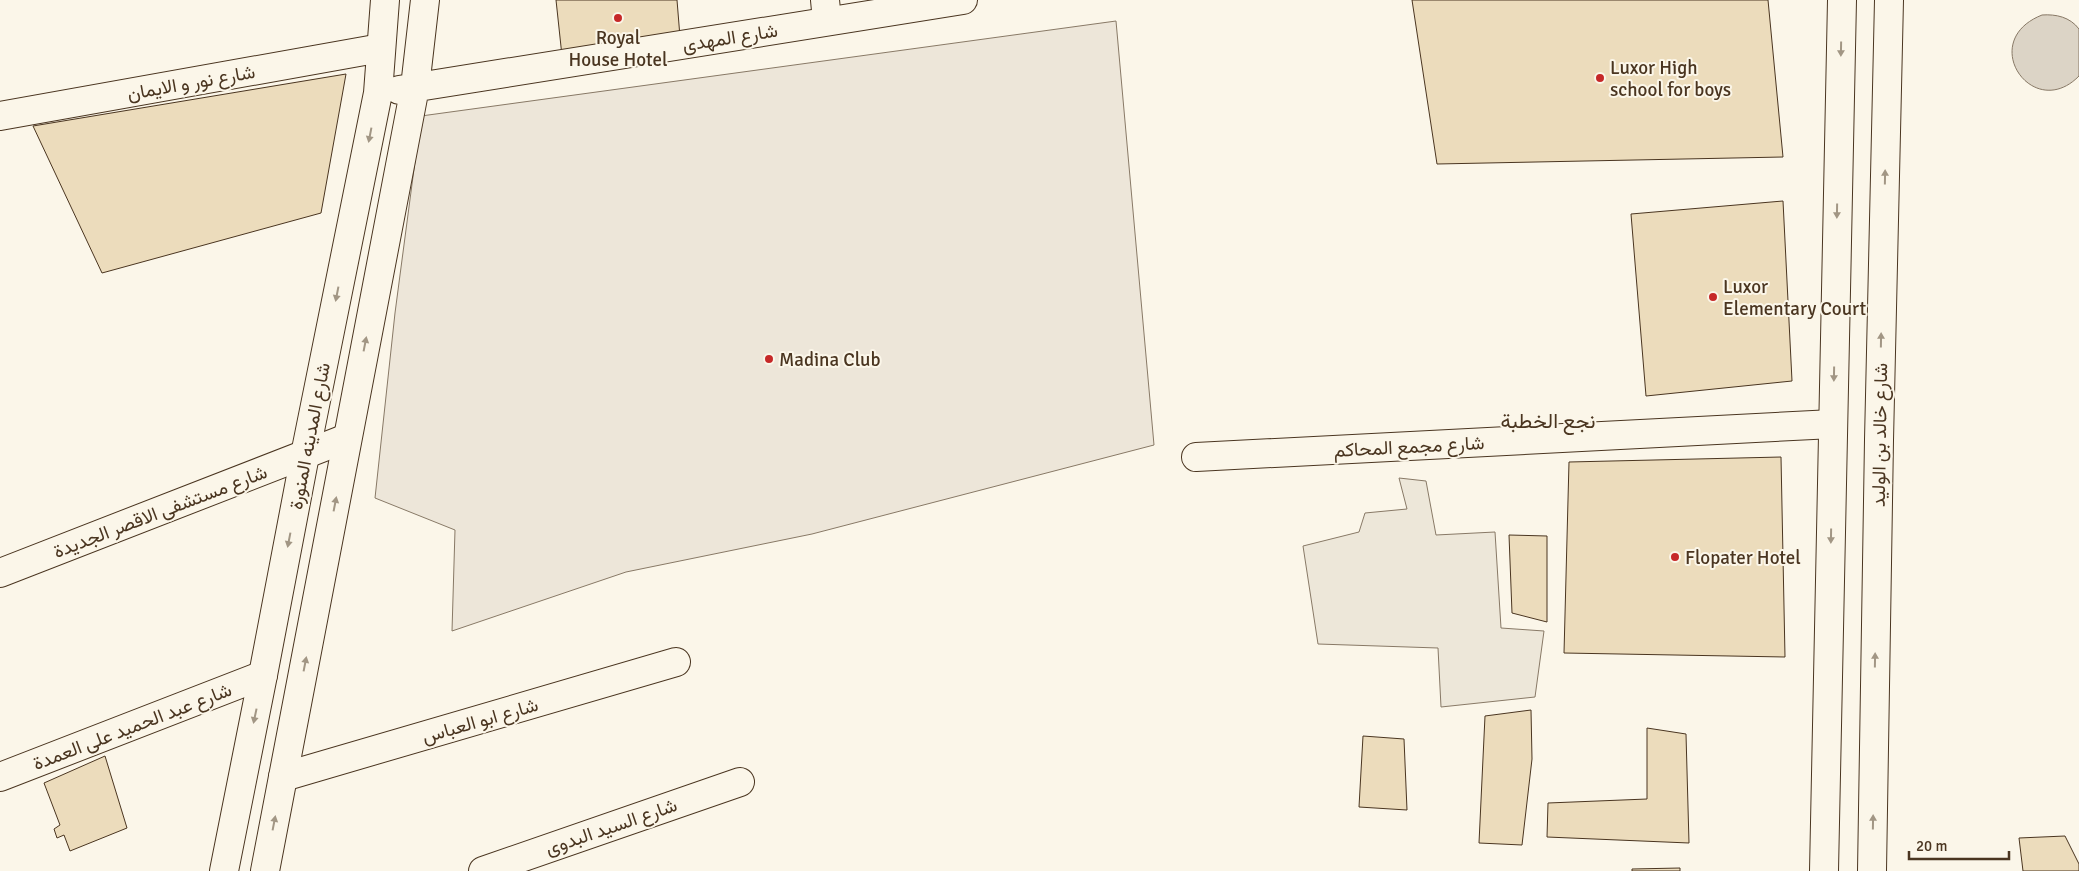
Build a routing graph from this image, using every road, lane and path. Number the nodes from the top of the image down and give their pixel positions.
1 (385, 0) edge
2 (425, 0) edge
3 (963, 0) edge
4 (1842, 0) edge
5 (1889, 0) edge
6 (826, 11) edge
7 (381, 48) junction
8 (415, 87) junction
9 (378, 93) junction
10 (0, 116) edge
11 (1833, 424) junction
12 (347, 438) junction
13 (305, 454) junction
14 (1196, 457) dead end
15 (0, 573) edge
16 (676, 662) dead end
17 (264, 676) junction
18 (0, 777) edge
19 (284, 777) junction
20 (740, 782) dead end
21 (263, 870) edge
22 (224, 871) edge
23 (483, 871) edge
24 (1824, 871) edge
25 (1872, 871) edge

1 - 7 main road, شارع المدينه المنورة
2 - 8 main road, شارع المدينه المنورة
3 - 6 main road, شارع المهدى
4 -> 11 main road
25 -> 5 main road, شارع خالد بن الوليد
6 - 8 main road, شارع المهدى
7 - 9 main road, شارع المدينه المنورة
7 - 10 main road, شارع نور و الايمان
8 - 9 main road, شارع المهدى
12 -> 8 main road, شارع المدينه المنورة
9 -> 13 main road, شارع المدينه المنورة
11 - 14 main road, شارع مجمع المحاكم
11 -> 24 main road
12 - 13 main road, شارع مستشفى الاقصر الجديدة
19 -> 12 main road, شارع المدينه المنورة
13 - 15 main road, شارع مستشفى الاقصر الجديدة
13 -> 17 main road, شارع المدينه المنورة
16 - 19 main road, شارع ابو العباس
17 - 18 main road, شارع عبد الحميد على العمدة
17 -> 22 main road, شارع المدينه المنورة
21 -> 19 main road, شارع المدينه المنورة
20 - 23 main road, شارع السيد البدوى

